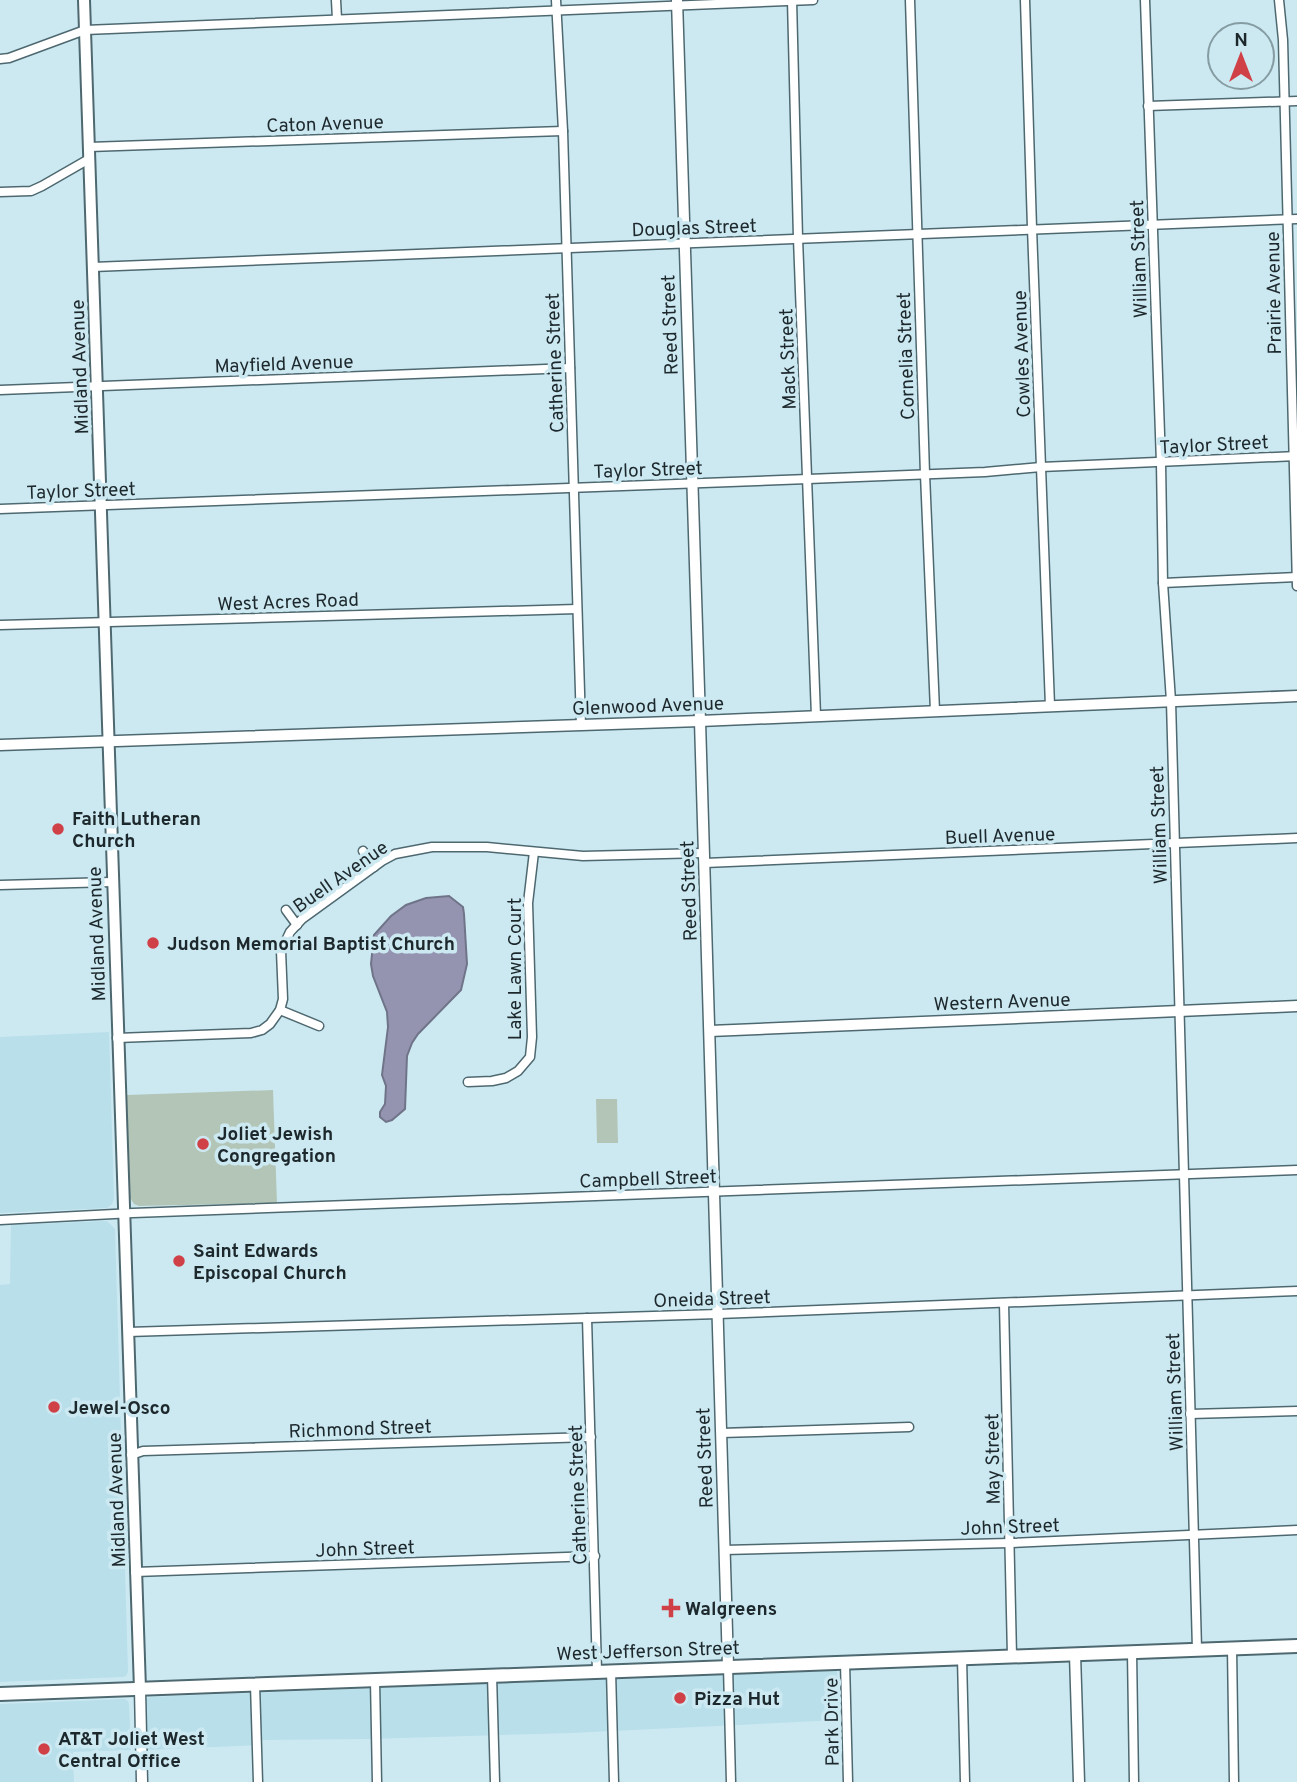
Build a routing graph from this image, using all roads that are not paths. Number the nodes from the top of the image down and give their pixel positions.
1 (84, 0) edge
2 (336, 0) edge
3 (556, 0) edge
4 (792, 0) edge
5 (813, 0) edge
6 (910, 0) edge
7 (1025, 0) edge
8 (1145, 0) edge
9 (1279, 0) edge
10 (677, 3) edge
11 (557, 10) junction
12 (337, 19) junction
13 (85, 30) junction
14 (0, 59) edge
15 (1284, 101) junction
16 (1297, 101) edge
17 (1149, 106) junction
18 (563, 131) junction
19 (89, 146) junction
20 (89, 159) junction
21 (0, 192) edge
22 (1287, 219) junction
23 (1297, 219) edge
24 (1153, 223) junction
25 (1032, 228) junction
26 (917, 233) junction
27 (798, 238) junction
28 (684, 243) junction
29 (566, 248) junction
30 (93, 267) junction
31 (570, 369) junction
32 (97, 386) junction
33 (0, 390) edge
34 (1295, 456) edge
35 (1161, 463) junction
36 (1041, 467) junction
37 (925, 474) junction
38 (808, 479) junction
39 (692, 483) junction
40 (573, 488) junction
41 (100, 505) junction
42 (0, 509) edge
43 (1297, 577) edge
44 (1163, 583) junction
45 (1297, 586) edge
46 (577, 609) junction
47 (104, 622) junction
48 (0, 625) edge
49 (1297, 696) edge
50 (1171, 701) junction
51 (1050, 706) junction
52 (935, 711) junction
53 (816, 716) junction
54 (701, 720) junction
55 (581, 725) junction
56 (108, 742) junction
57 (0, 745) edge
58 (1297, 838) edge
59 (1175, 844) junction
60 (362, 851) dead end
61 (534, 852) junction
62 (704, 858) junction
63 (374, 867) junction
64 (112, 883) junction
65 (0, 885) edge
66 (286, 910) dead end
67 (297, 925) junction
68 (1297, 1006) edge
69 (280, 1010) junction
70 (1179, 1011) junction
71 (319, 1026) dead end
72 (709, 1031) junction
73 (117, 1038) junction
74 (468, 1082) dead end
75 (1297, 1170) edge
76 (1184, 1174) junction
77 (714, 1191) junction
78 (123, 1213) junction
79 (0, 1220) edge
80 (1297, 1291) edge
81 (1187, 1295) junction
82 (1004, 1303) junction
83 (718, 1314) junction
84 (587, 1318) junction
85 (128, 1332) junction
86 (1297, 1411) edge
87 (1190, 1414) junction
88 (909, 1427) dead end
89 (721, 1433) junction
90 (591, 1437) junction
91 (131, 1455) junction
92 (1297, 1530) edge
93 (1194, 1534) junction
94 (1010, 1543) junction
95 (724, 1550) junction
96 (594, 1556) junction
97 (135, 1572) junction
98 (1297, 1646) edge
99 (1232, 1648) junction
100 (1197, 1649) junction
101 (1132, 1652) junction
102 (1075, 1654) junction
103 (1012, 1656) junction
104 (962, 1658) junction
105 (845, 1662) junction
106 (728, 1666) junction
107 (597, 1671) junction
108 (611, 1671) junction
109 (492, 1675) junction
110 (375, 1680) junction
111 (255, 1684) junction
112 (139, 1689) junction
113 (0, 1694) edge
114 (142, 1782) edge
115 (258, 1782) edge
116 (377, 1782) edge
117 (495, 1782) edge
118 (614, 1782) edge
119 (732, 1782) edge
120 (849, 1782) edge
121 (965, 1782) edge
122 (1079, 1782) edge
123 (1134, 1782) edge
124 (1234, 1782) edge

1 - 13 main road, Midland Avenue
2 - 12 street
3 - 11 street, Catherine Street
4 - 5 street
4 - 10 street
4 - 27 street, Mack Street
6 - 26 street, Cornelia Street
7 - 25 street, Cowles Avenue
8 - 17 street, William Street
9 - 15 street, Prairie Avenue
10 - 11 street
10 - 28 street, Reed Street
11 - 12 street
11 - 18 street, Catherine Street
12 - 13 street
13 - 14 street
13 - 19 main road, Midland Avenue
15 - 16 street
15 - 17 street
15 - 22 street, Prairie Avenue
17 - 24 street, William Street
18 - 19 street, Caton Avenue
18 - 29 street, Catherine Street
19 - 20 main road, Midland Avenue
20 - 21 street
20 - 30 main road, Midland Avenue
22 - 23 street, Douglas Street
22 - 24 street, Douglas Street
22 - 34 street, Prairie Avenue
24 - 25 street, Douglas Street
24 - 35 street, William Street
25 - 26 street, Douglas Street
25 - 36 street, Cowles Avenue
26 - 27 street, Douglas Street
26 - 37 street, Cornelia Street
27 - 28 street, Douglas Street
27 - 38 street, Mack Street
28 - 29 street, Douglas Street
28 - 39 street, Reed Street
29 - 30 street, Douglas Street
29 - 31 street, Catherine Street
30 - 32 main road, Midland Avenue
31 - 32 street, Mayfield Avenue
31 - 40 street, Catherine Street
32 - 33 street, Mayfield Avenue
32 - 41 main road, Midland Avenue
34 - 35 street, Taylor Street
34 - 43 street, Prairie Avenue
35 - 36 street, Taylor Street
35 - 44 street, William Street
36 - 37 street, Taylor Street
36 - 51 street, Cowles Avenue
37 - 38 street, Taylor Street
37 - 52 street, Cornelia Street
38 - 39 street, Taylor Street
38 - 53 street, Mack Street
39 - 40 street, Taylor Street
39 - 54 street, Reed Street
40 - 41 street, Taylor Street
40 - 46 street, Catherine Street
41 - 42 street, Taylor Street
41 - 47 main road, Midland Avenue
43 - 44 street
43 - 45 street, Prairie Avenue
44 - 50 street, William Street
46 - 47 street, West Acres Road
46 - 55 street, Catherine Street
47 - 48 street, West Acres Road
47 - 56 main road, Midland Avenue
49 - 50 street, Glenwood Avenue
50 - 51 street, Glenwood Avenue
50 - 59 street, William Street
51 - 52 street, Glenwood Avenue
52 - 53 street, Glenwood Avenue
53 - 54 street, Glenwood Avenue
54 - 55 street, Glenwood Avenue
54 - 62 street, Reed Street
55 - 56 street, Glenwood Avenue
56 - 57 street, Glenwood Avenue
56 - 64 main road, Midland Avenue
58 - 59 street, Buell Avenue
59 - 62 street, Buell Avenue
59 - 70 street, William Street
60 - 63 street
61 - 62 street, Buell Avenue
61 - 63 street, Buell Avenue
61 - 74 street, Lake Lawn Court
62 - 72 street, Reed Street
63 - 67 street, Buell Avenue
64 - 65 street
64 - 73 main road, Midland Avenue
66 - 67 street
67 - 69 street, Buell Avenue
68 - 70 street, Western Avenue
69 - 71 street
69 - 73 street
70 - 72 street, Western Avenue
70 - 76 street, William Street
72 - 77 street, Reed Street
73 - 78 main road, Midland Avenue
75 - 76 street, Campbell Street
76 - 77 street, Campbell Street
76 - 81 street, William Street
77 - 78 street, Campbell Street
77 - 83 street, Reed Street
78 - 79 street, Campbell Street
78 - 85 main road, Midland Avenue
80 - 81 street, Oneida Street
81 - 82 street, Oneida Street
81 - 87 street, William Street
82 - 83 street, Oneida Street
82 - 94 street, May Street
83 - 84 street, Oneida Street
83 - 89 street, Reed Street
84 - 85 street, Oneida Street
84 - 90 street, Catherine Street
85 - 91 main road, Midland Avenue
86 - 87 street
87 - 93 street, William Street
88 - 89 street
89 - 95 street, Reed Street
90 - 91 street, Richmond Street
90 - 96 street, Catherine Street
91 - 97 main road, Midland Avenue
92 - 93 street, John Street
93 - 94 street, John Street
93 - 100 street, William Street
94 - 95 street, John Street
94 - 103 street, May Street
95 - 106 street, Reed Street
96 - 97 street, John Street
96 - 107 street, Catherine Street
97 - 112 main road, Midland Avenue
98 - 99 main road, West Jefferson Street
99 - 100 main road, West Jefferson Street
99 - 124 street
100 - 101 main road, West Jefferson Street
101 - 102 main road, West Jefferson Street
101 - 123 street
102 - 103 main road, West Jefferson Street
102 - 122 street
103 - 104 main road, West Jefferson Street
104 - 105 main road, West Jefferson Street
104 - 121 street
105 - 106 main road, West Jefferson Street
105 - 120 street, Park Drive
106 - 108 main road, West Jefferson Street
106 - 119 street, Reed Street
107 - 108 main road, West Jefferson Street
107 - 109 main road, West Jefferson Street
108 - 118 street
109 - 110 main road, West Jefferson Street
109 - 117 street
110 - 111 main road, West Jefferson Street
110 - 116 street
111 - 112 main road, West Jefferson Street
111 - 115 street
112 - 113 main road, West Jefferson Street
112 - 114 street, Midland Avenue

